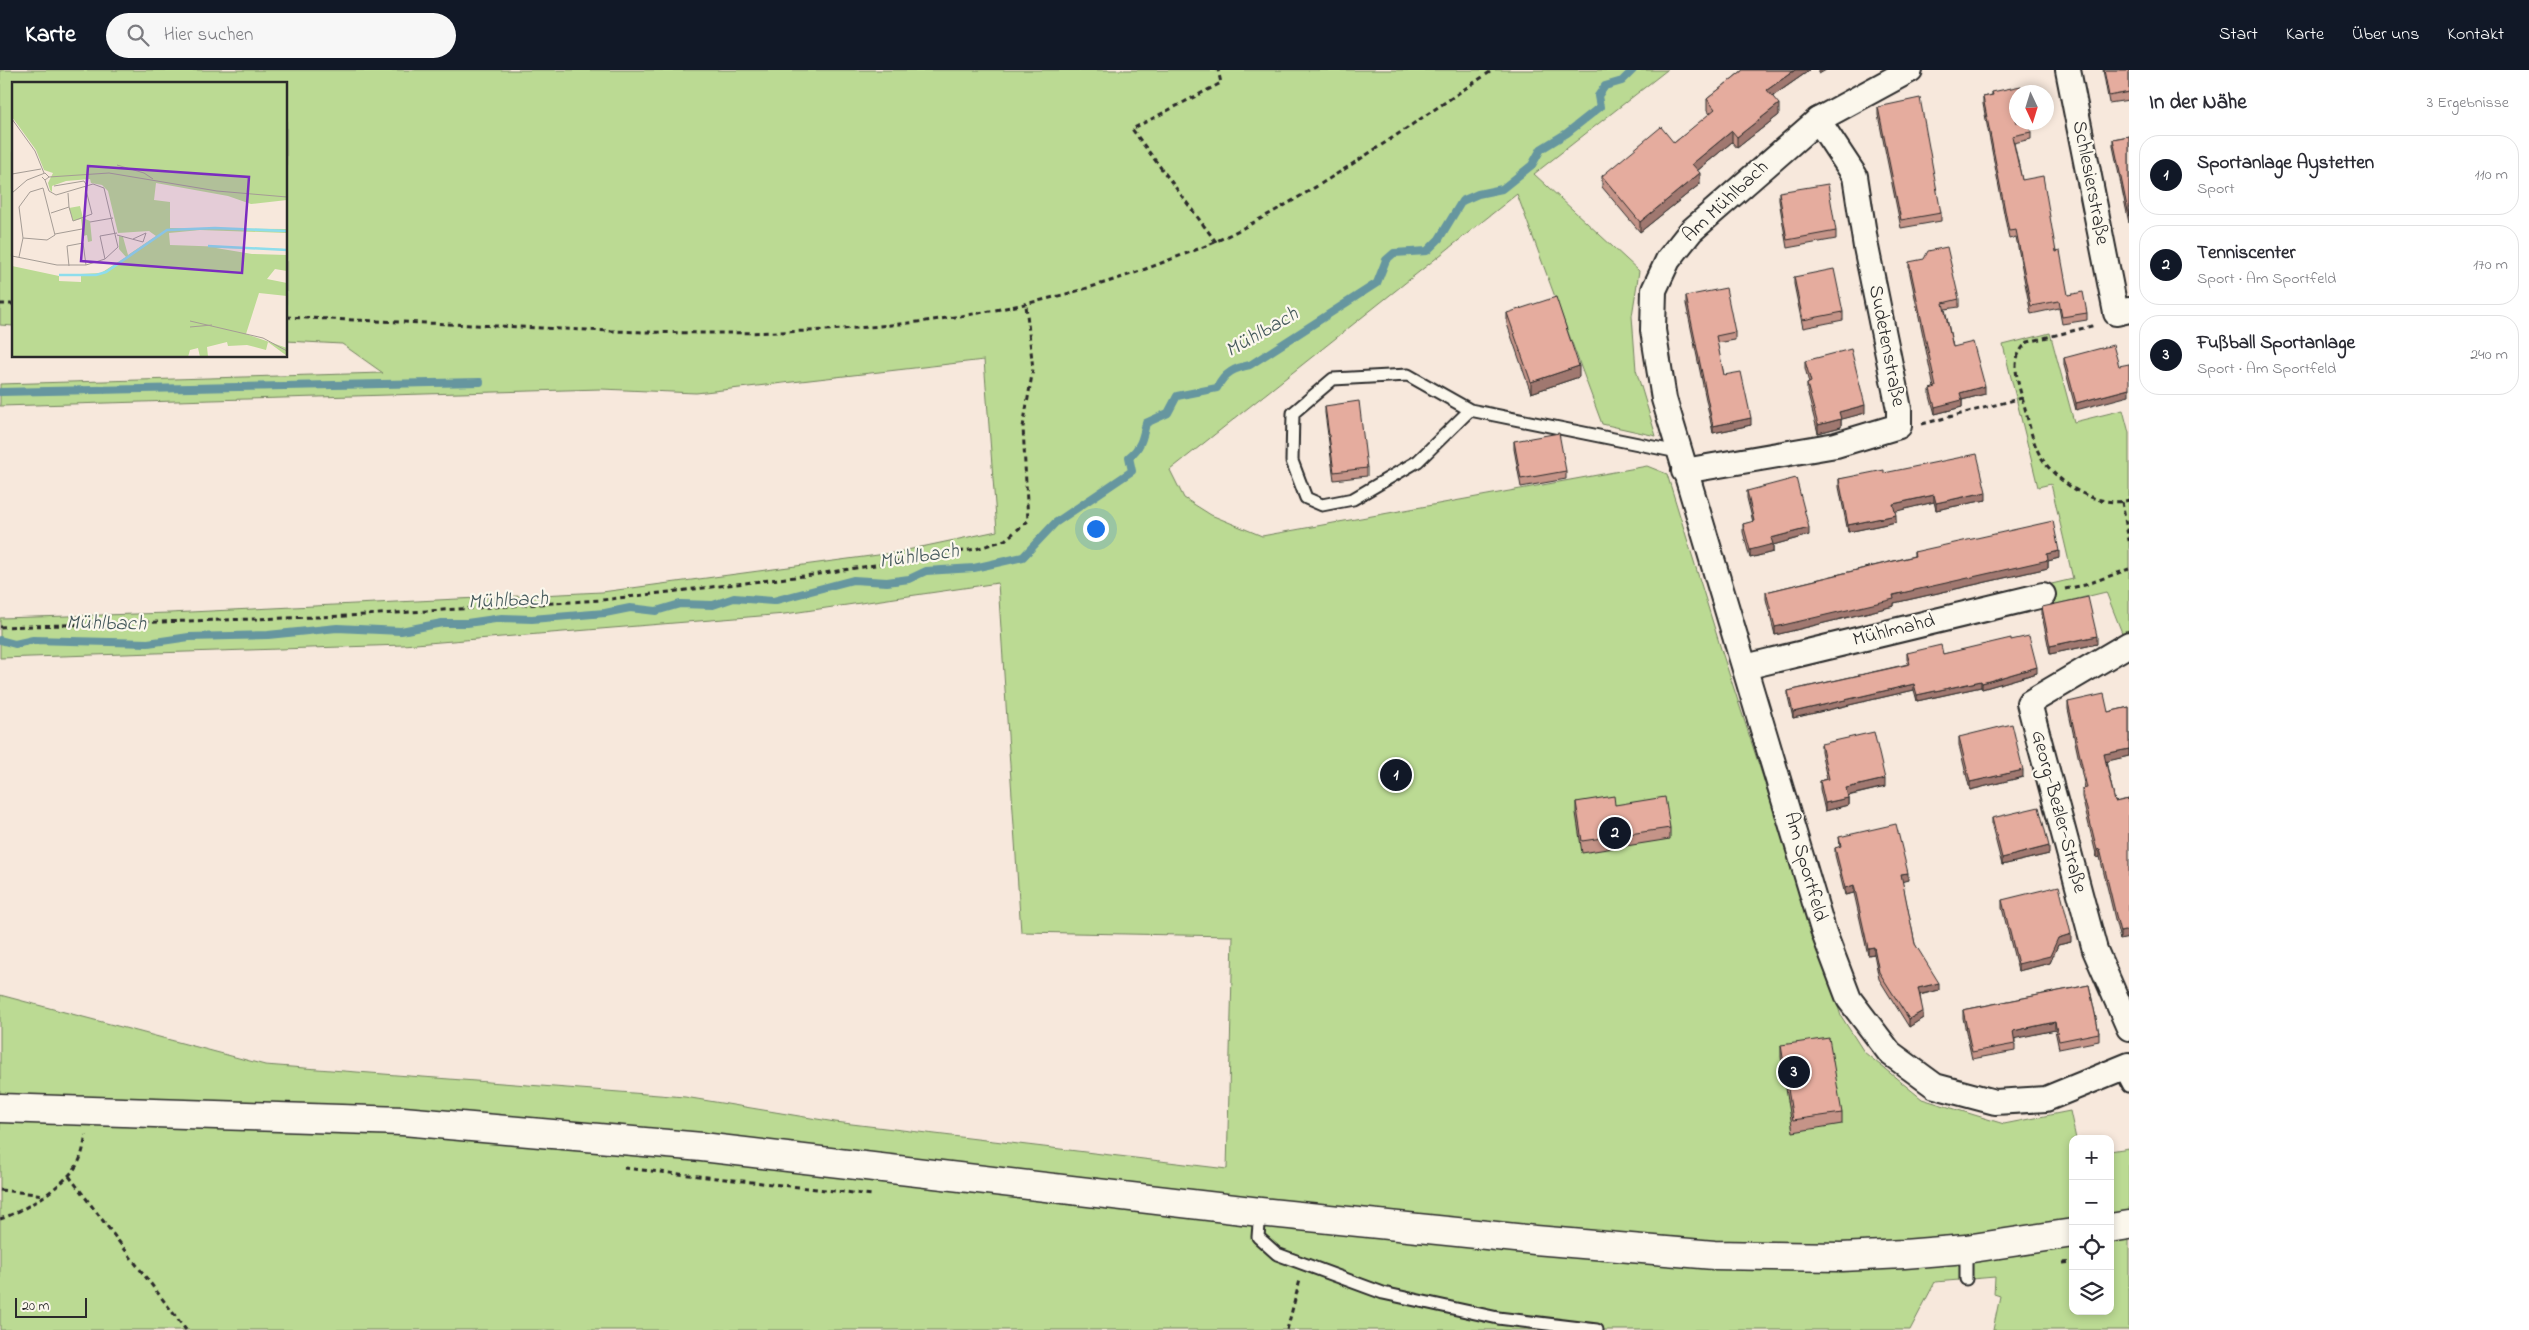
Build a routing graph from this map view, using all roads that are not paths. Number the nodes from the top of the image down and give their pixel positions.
1 (1910, 70) edge
2 (2068, 70) edge
3 (1818, 120) junction
4 (2123, 312) edge
5 (1470, 410) junction
6 (1678, 451) junction
7 (2043, 594) road end
8 (2129, 644) edge
9 (1745, 667) junction
10 (2129, 1028) edge
11 (2126, 1073) edge
12 (0, 1108) edge
13 (1260, 1212) junction
14 (2129, 1226) edge
15 (2114, 1228) edge
16 (2069, 1235) edge
17 (1966, 1249) junction
18 (1966, 1279) dead end
19 (1597, 1330) edge

1 - 3 street, Am Mühlbach
2 - 4 street, Schlesierstraße
3 - 6 street, Am Mühlbach
3 - 6 street, Sudetenstraße
5 - 5 lane
5 - 6 lane
6 - 9 street, Am Sportfeld
7 - 9 street, Mühlmahd
8 - 10 street, Georg-Bezler-Straße
9 - 11 street, Am Sportfeld
12 - 13 main road
13 - 17 main road
13 - 19 lane
14 - 15 main road
16 - 17 main road
17 - 18 lane

